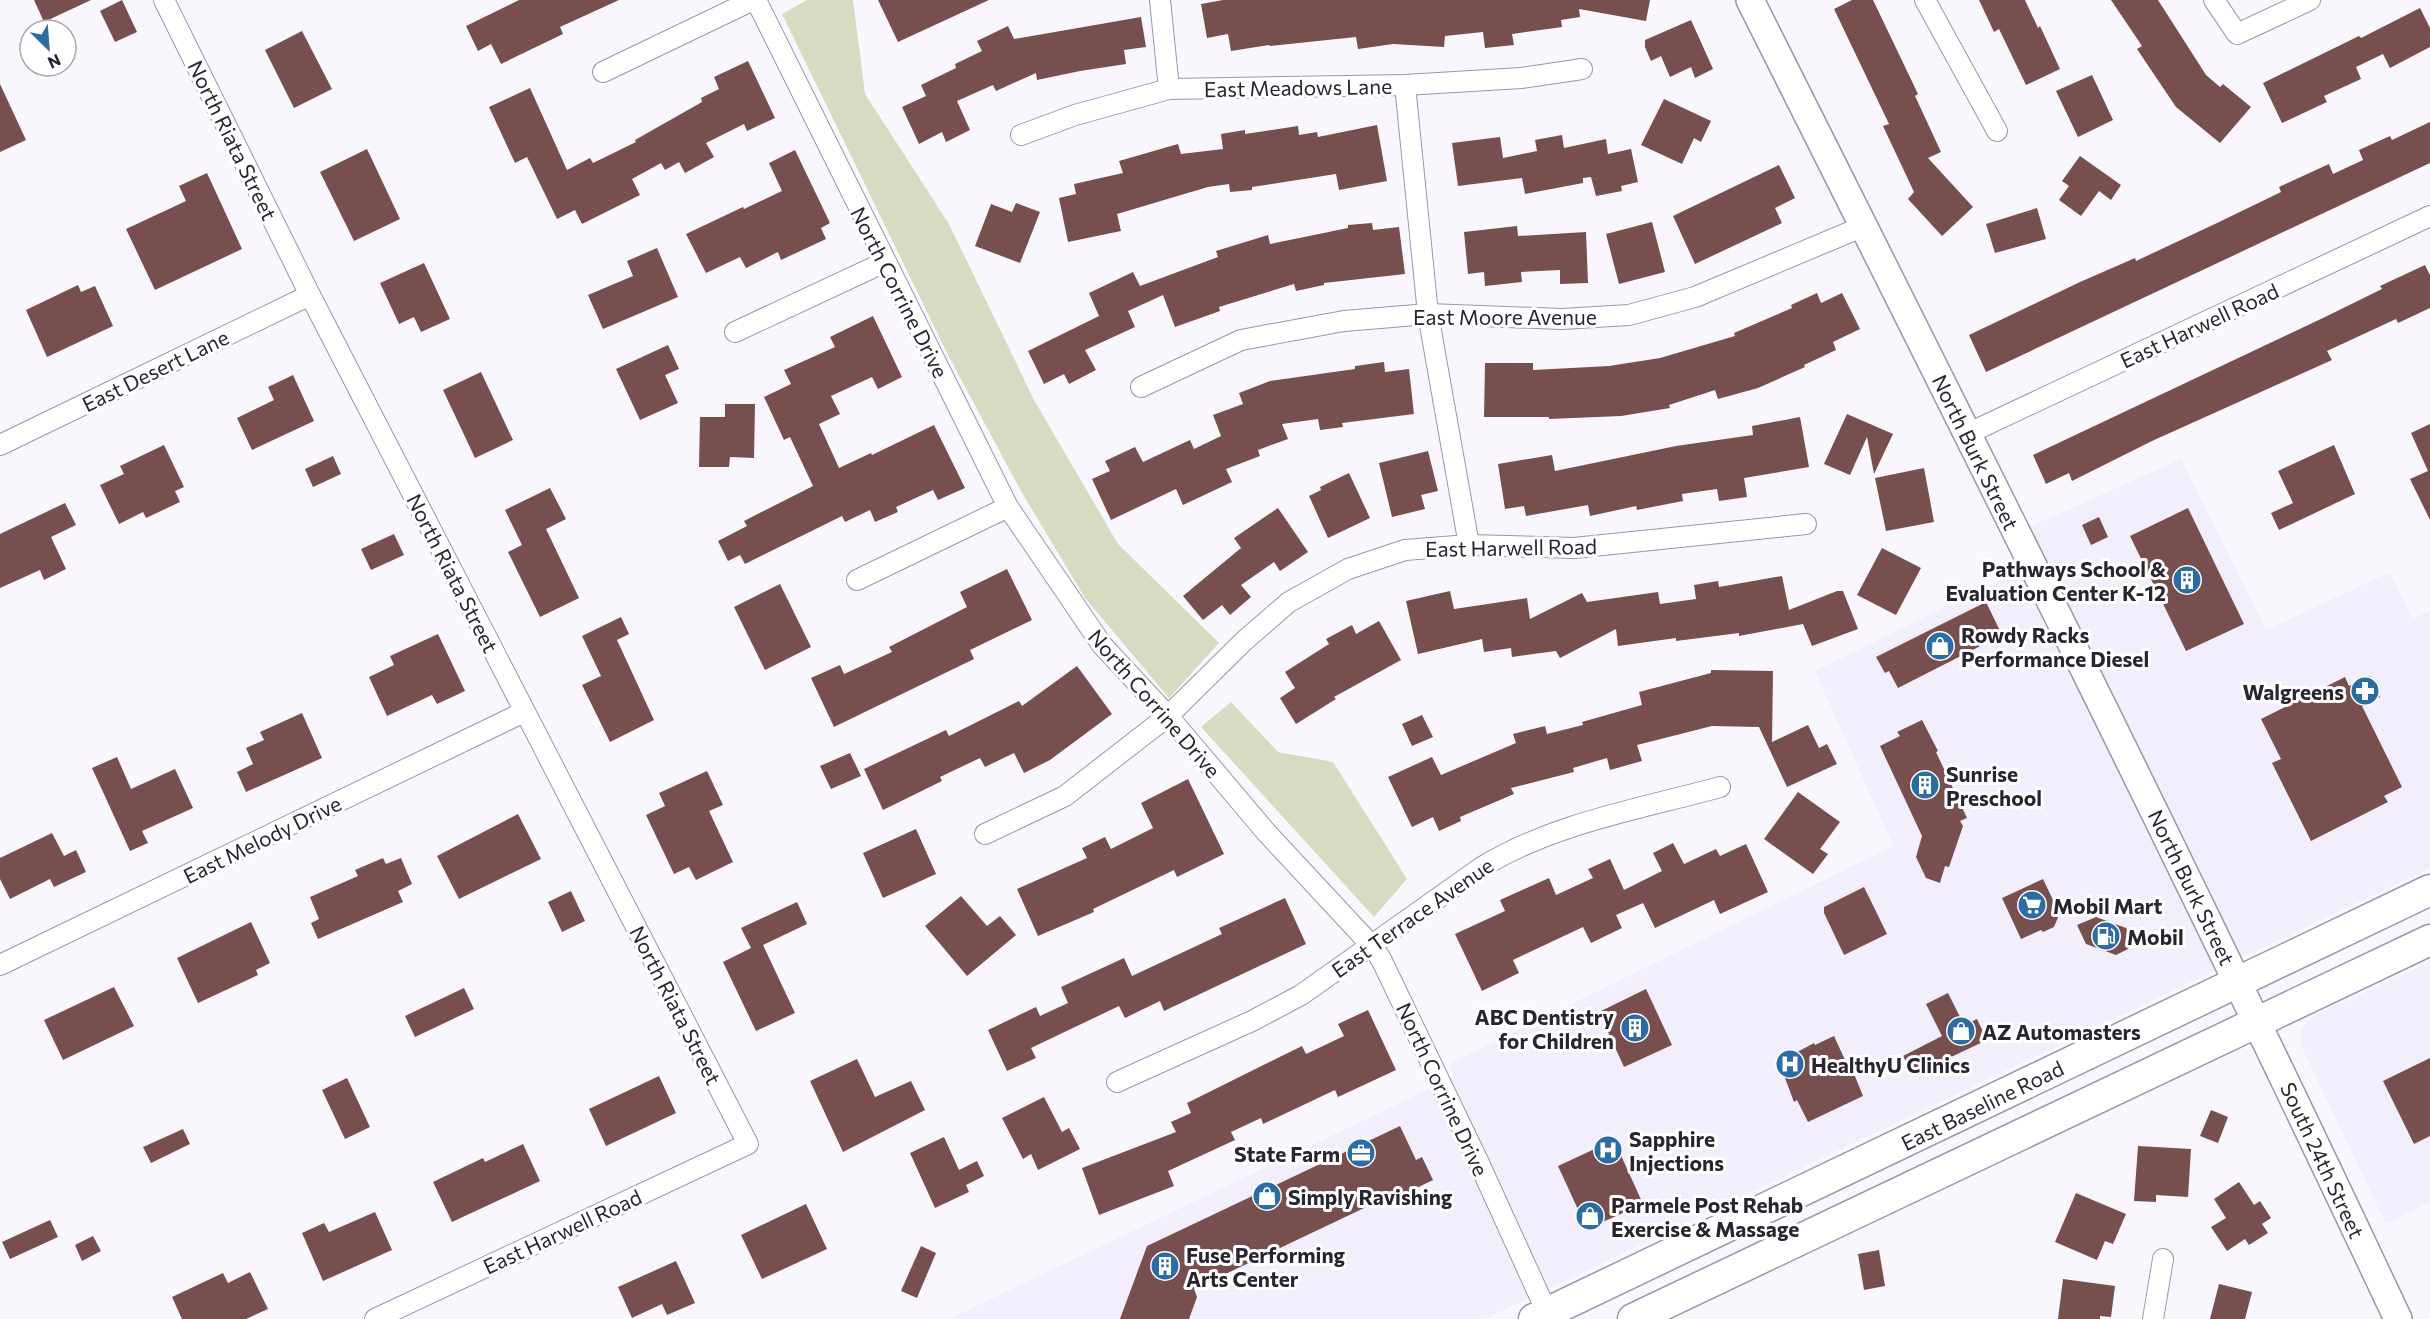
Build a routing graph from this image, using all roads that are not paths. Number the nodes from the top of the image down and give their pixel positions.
1 (164, 0) edge
2 (754, 0) edge
3 (1160, 0) edge
4 (1750, 0) edge
5 (1925, 0) edge
6 (2214, 0) edge
7 (2310, 0) edge
8 (1582, 69) dead end
9 (603, 72) dead end
10 (1405, 85) junction
11 (1169, 89) junction
12 (1996, 131) dead end
13 (1021, 135) dead end
14 (2430, 216) edge
15 (1863, 226) junction
16 (885, 261) junction
17 (310, 295) junction
18 (1428, 314) junction
19 (735, 332) dead end
20 (1141, 387) dead end
21 (1967, 434) junction
22 (0, 445) edge
23 (1008, 507) junction
24 (1806, 524) dead end
25 (1469, 544) junction
26 (857, 580) dead end
27 (525, 712) junction
28 (1168, 716) junction
29 (1720, 787) dead end
30 (985, 834) dead end
31 (2430, 890) edge
32 (2430, 940) edge
33 (1372, 946) junction
34 (0, 965) edge
35 (2248, 1002) junction
36 (1117, 1082) dead end
37 (748, 1144) joint
38 (2163, 1258) dead end
39 (388, 1316) edge
40 (1544, 1317) edge
41 (1633, 1319) edge
42 (2153, 1319) edge
43 (2398, 1319) edge

1 - 17 street, North Riata Street
2 - 9 street
2 - 16 street, North Corrine Drive
3 - 11 street
4 - 15 street, North Burk Street
5 - 12 street
6 - 7 street
8 - 10 street, East Meadows Lane
10 - 11 street, East Meadows Lane
10 - 18 street
11 - 13 street, East Meadows Lane
14 - 21 street, East Harwell Road
15 - 18 street, East Moore Avenue
15 - 21 street, North Burk Street
16 - 19 street
16 - 23 street, North Corrine Drive
17 - 22 street, East Desert Lane
17 - 27 street, North Riata Street
18 - 20 street, East Moore Avenue
18 - 25 street
21 - 35 street, North Burk Street
23 - 26 street
23 - 28 street, North Corrine Drive
24 - 25 street, East Harwell Road
25 - 28 street, East Harwell Road
27 - 34 street, East Melody Drive
27 - 37 street, North Riata Street
28 - 30 street, East Harwell Road
28 - 33 street, North Corrine Drive
29 - 33 street, East Terrace Avenue
31 - 35 main road, East Baseline Road
32 - 35 main road, East Baseline Road
33 - 36 street, East Terrace Avenue
33 - 40 street, North Corrine Drive
35 - 40 main road, East Baseline Road
35 - 41 main road, East Baseline Road
35 - 43 street, South 24th Street
37 - 39 street, East Harwell Road
38 - 42 street

